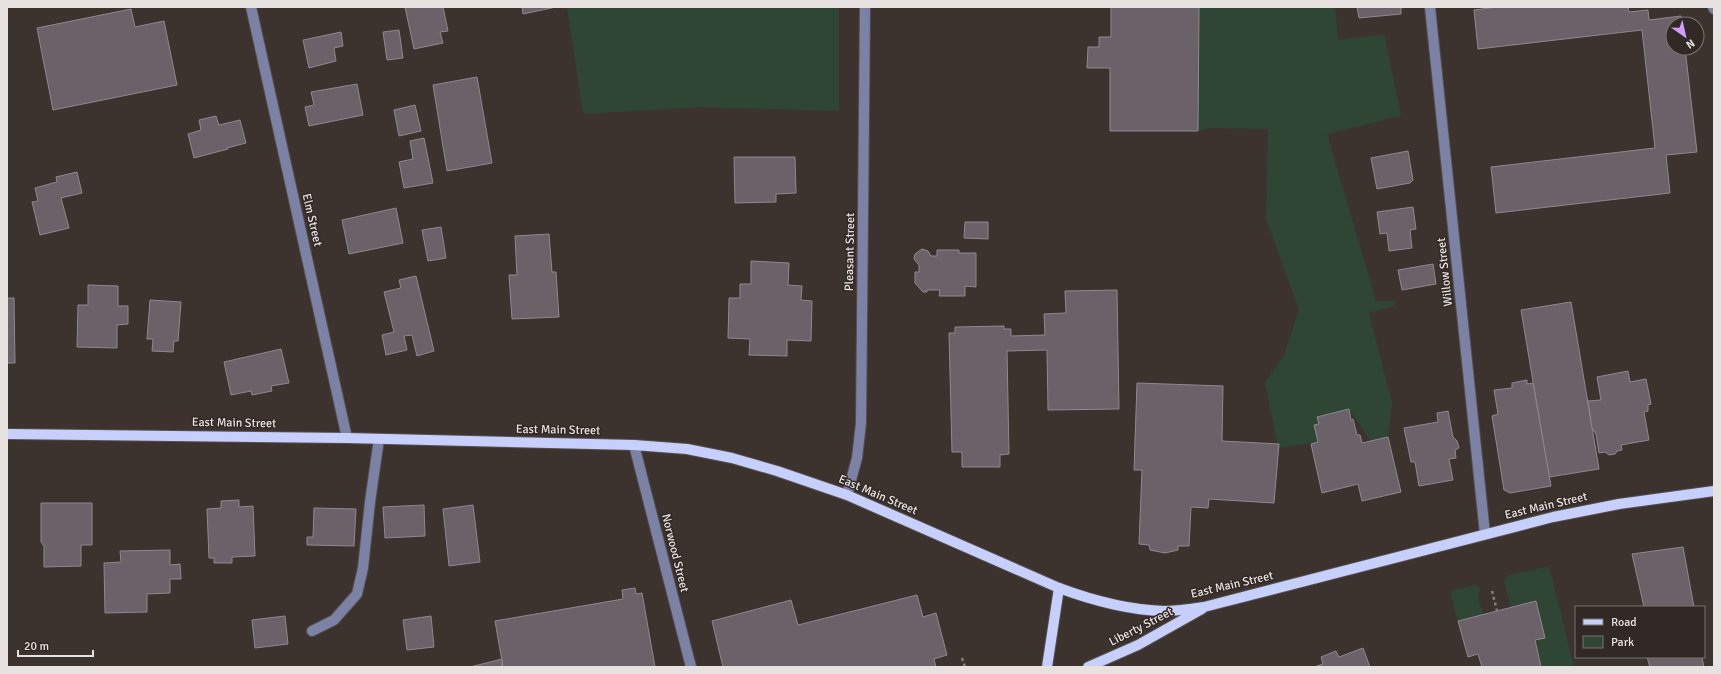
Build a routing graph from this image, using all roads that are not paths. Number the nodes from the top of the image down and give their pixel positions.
1 (251, 7) edge
2 (865, 7) edge
3 (1430, 7) edge
4 (7, 434) edge
5 (347, 438) junction
6 (379, 439) junction
7 (634, 445) junction
8 (1714, 491) edge
9 (847, 495) junction
10 (1485, 534) junction
11 (1059, 588) junction
12 (1204, 607) junction
13 (312, 631) dead end
14 (691, 667) edge
15 (1047, 667) edge
16 (1088, 667) edge

1 - 5 street, Elm Street
2 - 9 street, Pleasant Street
3 - 10 street, Willow Street
4 - 5 main road, East Main Street
5 - 6 main road, East Main Street
6 - 7 main road, East Main Street
6 - 13 street
7 - 9 main road, East Main Street
7 - 14 street, Norwood Street
8 - 10 main road, East Main Street
9 - 11 main road, East Main Street
10 - 12 main road, East Main Street
11 - 12 main road, East Main Street
11 - 15 main road
12 - 16 main road, Liberty Street

